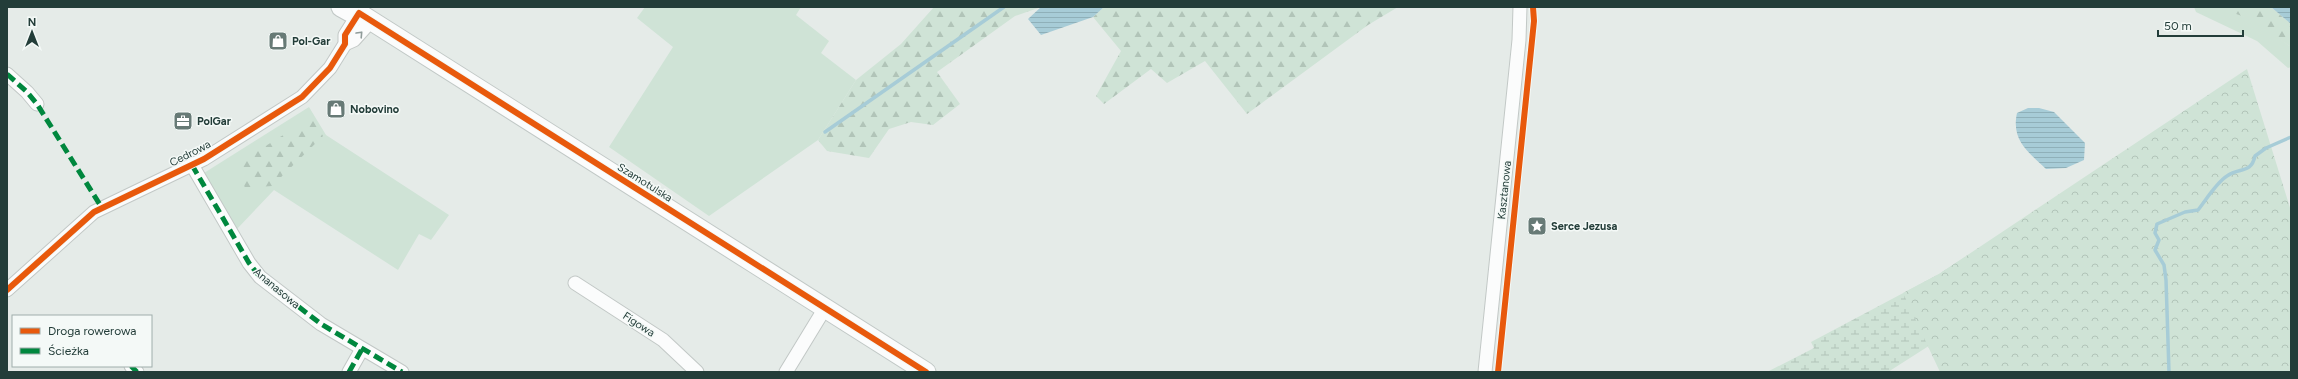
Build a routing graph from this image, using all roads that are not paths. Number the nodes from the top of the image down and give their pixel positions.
1 (1520, 7) edge
2 (357, 12) edge
3 (7, 74) edge
4 (37, 104) dead end
5 (192, 165) junction
6 (575, 283) dead end
7 (7, 290) edge
8 (825, 308) junction
9 (362, 348) junction
10 (349, 372) edge
11 (402, 372) edge
12 (697, 372) edge
13 (786, 372) edge
14 (926, 372) edge
15 (1485, 372) edge

1 - 15 street, Kasztanowa
2 - 5 street, Cedrowa
2 - 8 street, Szamotulska
3 - 4 street
5 - 7 street, Cedrowa
5 - 9 street, Ananasowa
6 - 12 street, Figowa
8 - 13 street
8 - 14 street, Szamotulska
9 - 10 street
9 - 11 street, Ananasowa

